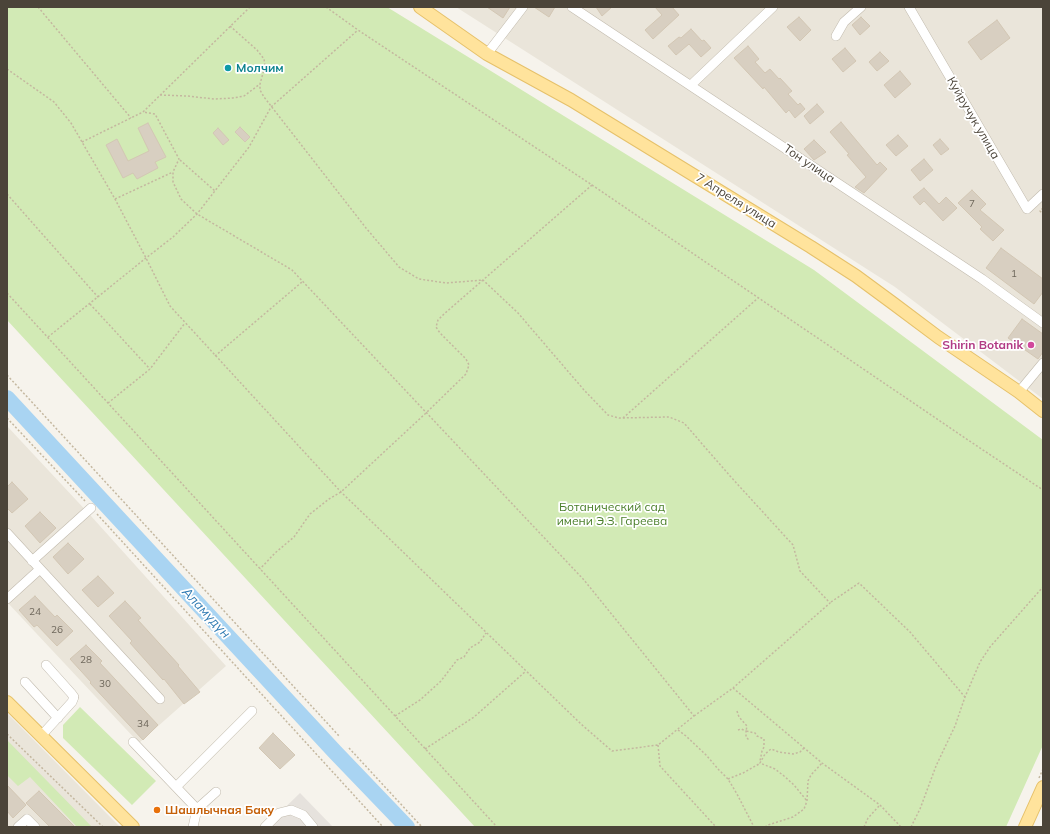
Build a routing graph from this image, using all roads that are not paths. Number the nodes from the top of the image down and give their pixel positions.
1 (420, 7) edge
2 (524, 7) edge
3 (572, 7) edge
4 (774, 7) edge
5 (861, 7) edge
6 (909, 7) edge
7 (836, 36) dead end
8 (487, 54) junction
9 (691, 85) junction
10 (1043, 194) edge
11 (1043, 323) edge
12 (1043, 363) edge
13 (1019, 392) junction
14 (1043, 411) edge
15 (91, 508) road end
16 (7, 533) edge
17 (32, 560) junction
18 (40, 569) junction
19 (7, 598) edge
20 (46, 665) dead end
21 (24, 682) dead end
22 (160, 699) dead end
23 (7, 702) edge
24 (252, 711) dead end
25 (58, 718) junction
26 (41, 736) junction
27 (133, 742) dead end
28 (176, 787) junction
29 (1043, 787) edge
30 (216, 792) dead end
31 (197, 809) junction
32 (18, 827) edge
33 (35, 827) edge
34 (133, 827) edge
35 (193, 827) edge
36 (266, 827) edge
37 (313, 827) edge
38 (1025, 827) edge

1 - 8 main road, 7 Апреля улица
2 - 8 street
3 - 9 street, Тон улица
4 - 9 street
5 - 7 street
6 - 10 street, Куйручук улица
8 - 13 main road, 7 Апреля улица
9 - 11 street, Тон улица
12 - 13 street
13 - 14 main road, 7 Апреля улица
15 - 17 street
16 - 17 street
17 - 18 street
18 - 19 street
18 - 22 street
20 - 25 street
21 - 25 street
23 - 26 main road
24 - 28 street
25 - 26 street
26 - 34 main road
27 - 28 street
28 - 31 street
29 - 38 main road
30 - 31 street
31 - 35 street
32 - 33 street
36 - 37 street

